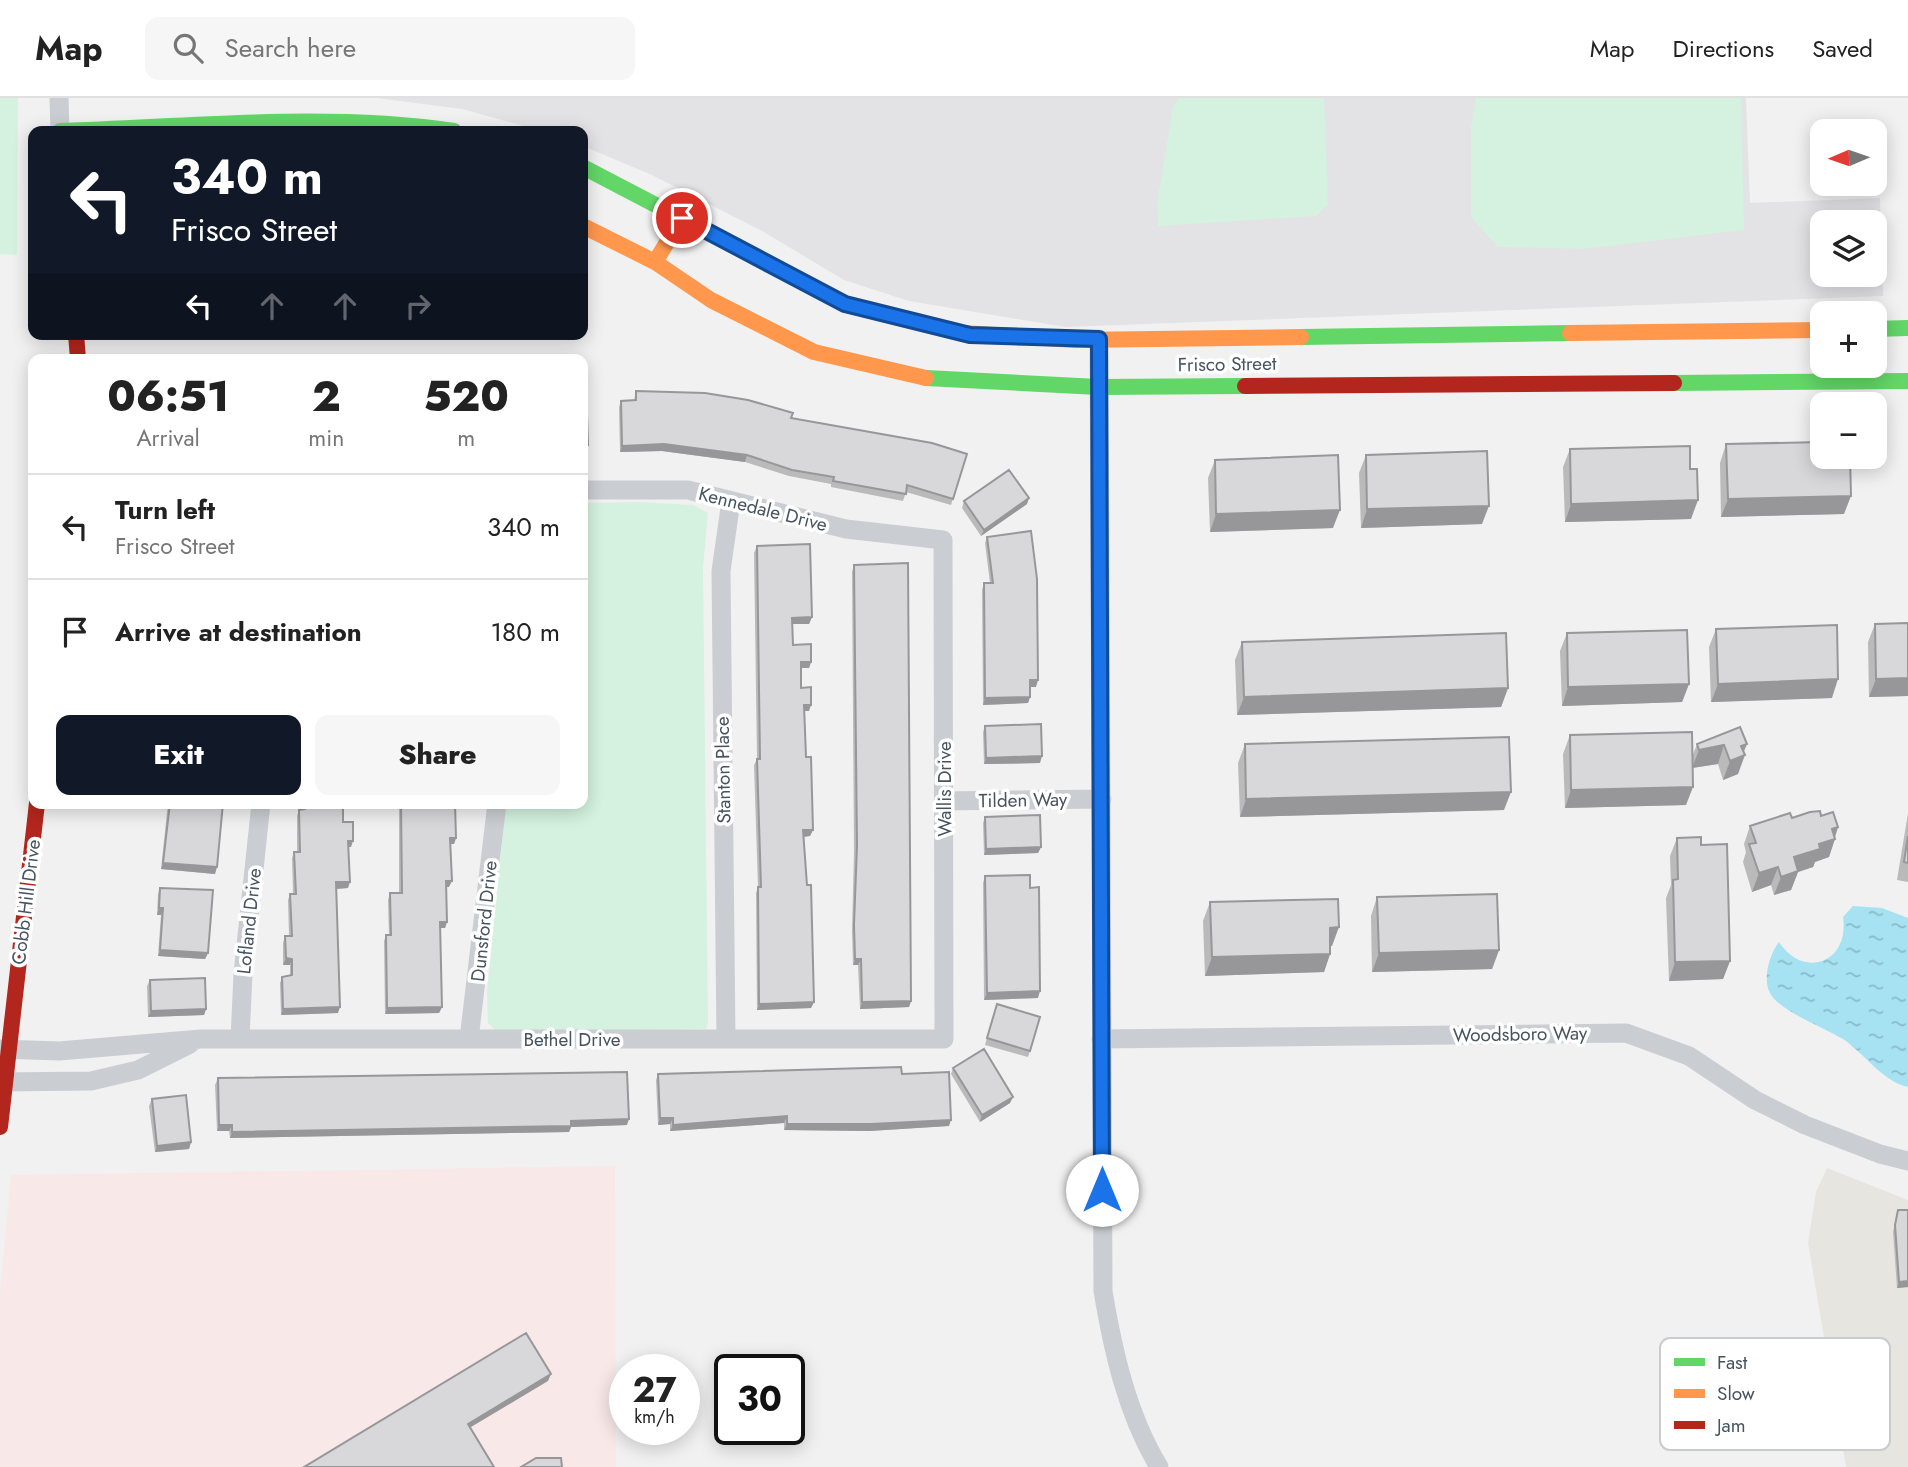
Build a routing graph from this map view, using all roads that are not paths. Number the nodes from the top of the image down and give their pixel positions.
1 (59, 98) edge
2 (60, 126) edge
3 (208, 126) edge
4 (419, 126) edge
5 (588, 169) edge
6 (682, 218) junction
7 (588, 229) edge
8 (654, 262) junction
9 (1908, 328) edge
10 (1887, 329) edge
11 (1810, 330) edge
12 (1099, 339) junction
13 (1908, 381) edge
14 (1098, 387) junction
15 (588, 490) edge
16 (731, 501) junction
17 (943, 540) joint
18 (1102, 800) junction
19 (943, 801) junction
20 (36, 809) edge
21 (260, 809) edge
22 (496, 809) edge
23 (201, 1039) junction
24 (240, 1039) junction
25 (469, 1039) junction
26 (726, 1039) junction
27 (944, 1039) joint
28 (1101, 1039) junction
29 (4, 1049) edge
30 (3, 1082) edge
31 (0, 1127) edge
32 (1908, 1161) edge
33 (1159, 1467) edge

1 - 2 street
3 - 4 street
5 - 6 street, Frisco Street
6 - 8 street
6 - 12 street, Frisco Street
7 - 8 street, Frisco Street
8 - 14 street, Frisco Street
9 - 10 street
11 - 12 street, Frisco Street
12 - 14 street
13 - 14 street, Frisco Street
14 - 18 street
15 - 16 street, Kennedale Drive
16 - 17 street, Kennedale Drive
16 - 26 street, Stanton Place
17 - 19 street, Wallis Drive
18 - 19 street, Tilden Way
18 - 28 street
19 - 27 street, Wallis Drive
20 - 29 street, Cobb Hill Drive
21 - 24 street, Lofland Drive
22 - 25 street, Dunsford Drive
23 - 24 street, Bethel Drive
23 - 29 street, Bethel Drive
23 - 30 street, Bethel Drive
24 - 25 street, Bethel Drive
25 - 26 street, Bethel Drive
26 - 27 street, Bethel Drive
28 - 32 street, Woodsboro Way
28 - 33 street
29 - 30 street, Cobb Hill Drive
30 - 31 street, Cobb Hill Drive

